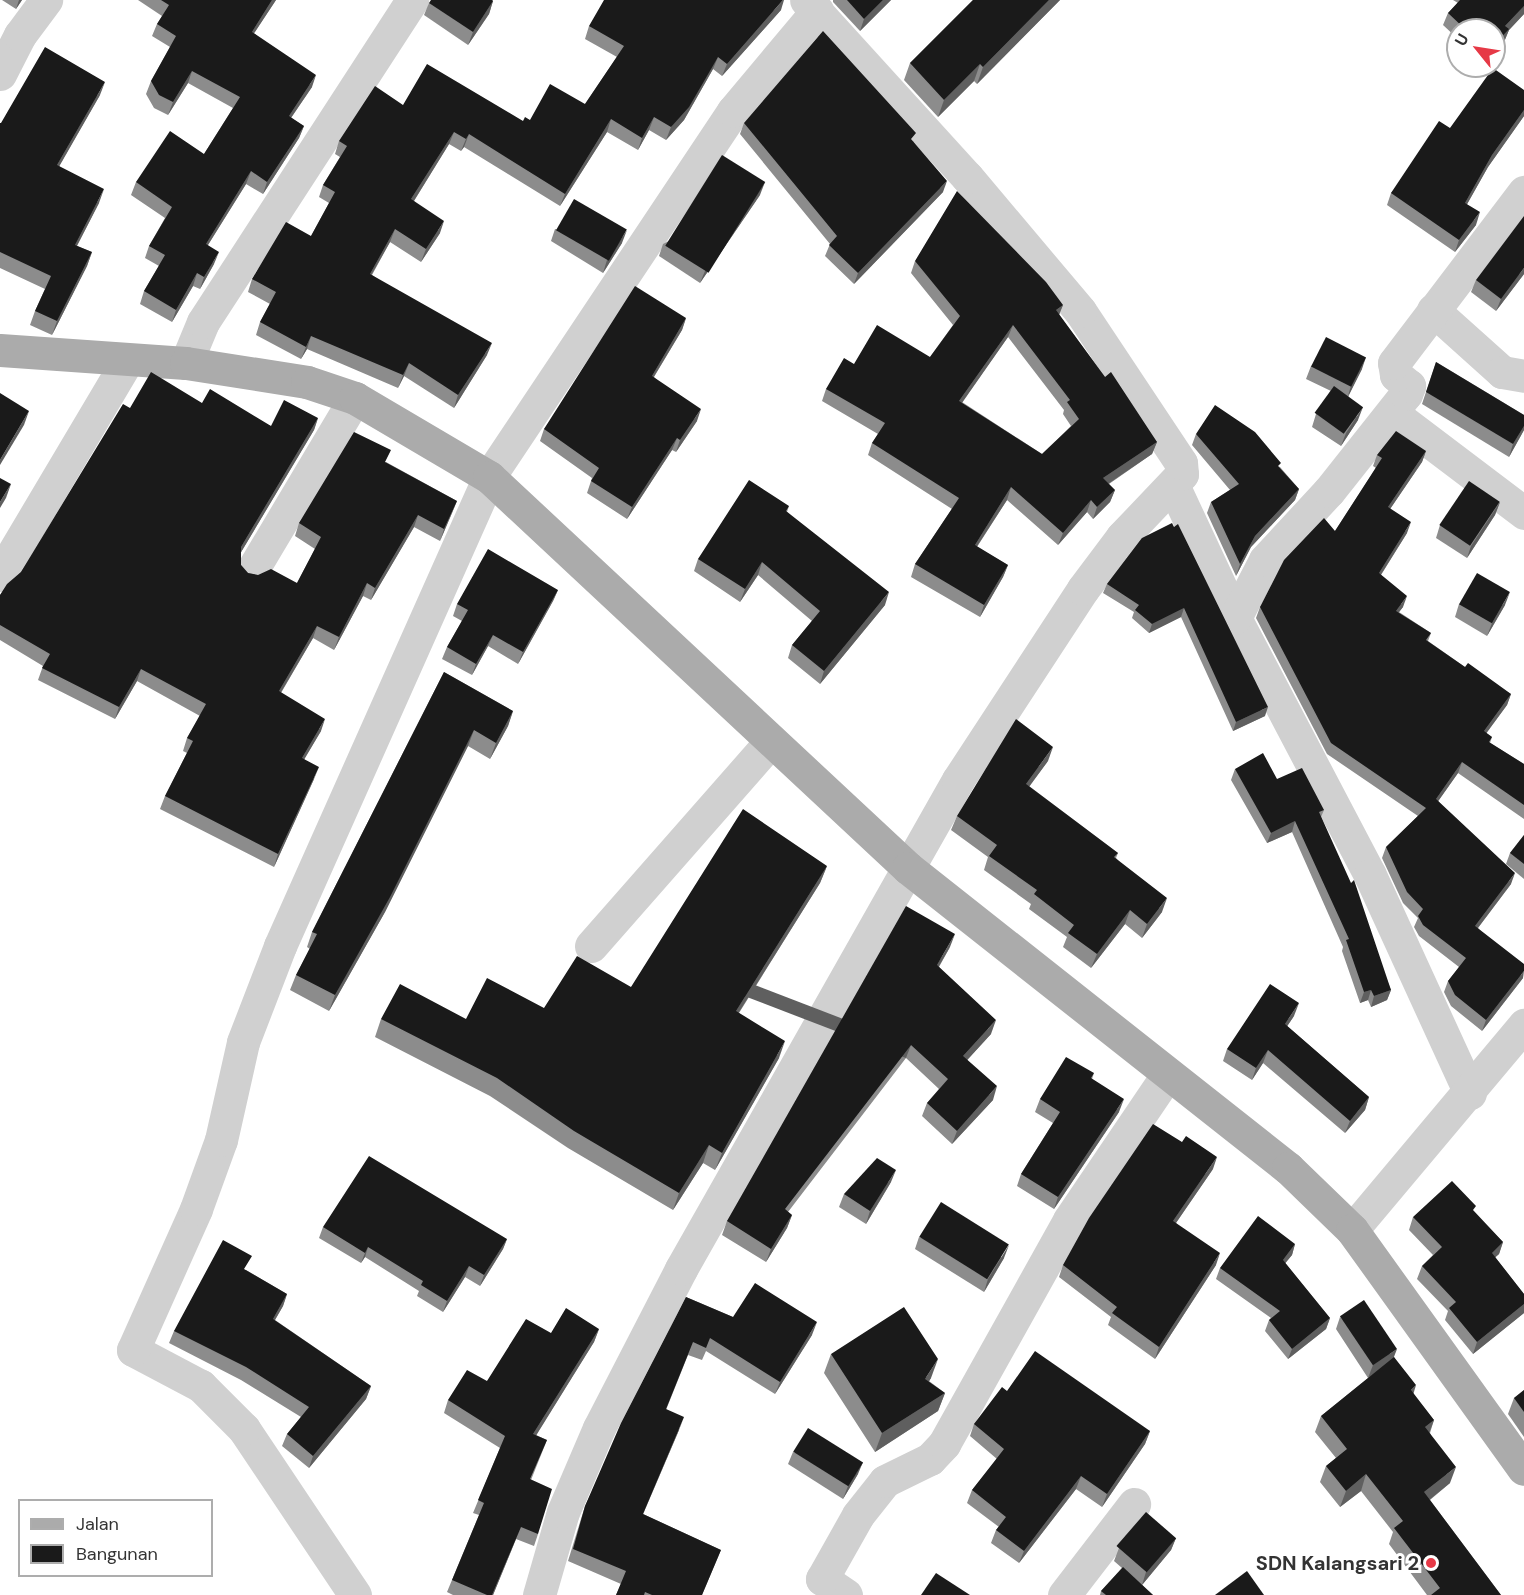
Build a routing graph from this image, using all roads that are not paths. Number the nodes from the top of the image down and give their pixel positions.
1 (46, 0) edge
2 (412, 0) edge
3 (811, 6) edge
4 (10, 28) edge
5 (0, 74) edge
6 (1524, 192) edge
7 (1433, 310) junction
8 (0, 350) edge
9 (128, 361) junction
10 (186, 363) junction
11 (1524, 376) edge
12 (355, 398) junction
13 (1392, 413) junction
14 (489, 477) junction
15 (1173, 485) junction
16 (1524, 513) edge
17 (253, 569) dead end
18 (0, 575) edge
19 (1235, 618) junction
20 (771, 741) junction
21 (908, 868) junction
22 (591, 946) dead end
23 (1524, 1025) edge
24 (1168, 1074) junction
25 (1470, 1093) junction
26 (1352, 1230) junction
27 (1524, 1469) edge
28 (1134, 1504) dead end
29 (827, 1590) edge
30 (355, 1595) edge
31 (539, 1595) edge
32 (1064, 1595) edge

1 - 4 street
2 - 10 street
3 - 14 street
3 - 15 street
4 - 5 street
6 - 7 street
7 - 11 street
7 - 13 street
8 - 9 main road
9 - 10 main road
9 - 18 street
10 - 12 main road
12 - 14 main road
12 - 17 street
13 - 16 street
13 - 19 street
14 - 20 main road
14 - 30 street
15 - 19 street
15 - 21 street
19 - 25 street
20 - 21 main road
20 - 22 street
21 - 24 main road
21 - 31 street
23 - 25 street
24 - 26 main road
24 - 29 street
25 - 26 street
26 - 27 main road
28 - 32 street

